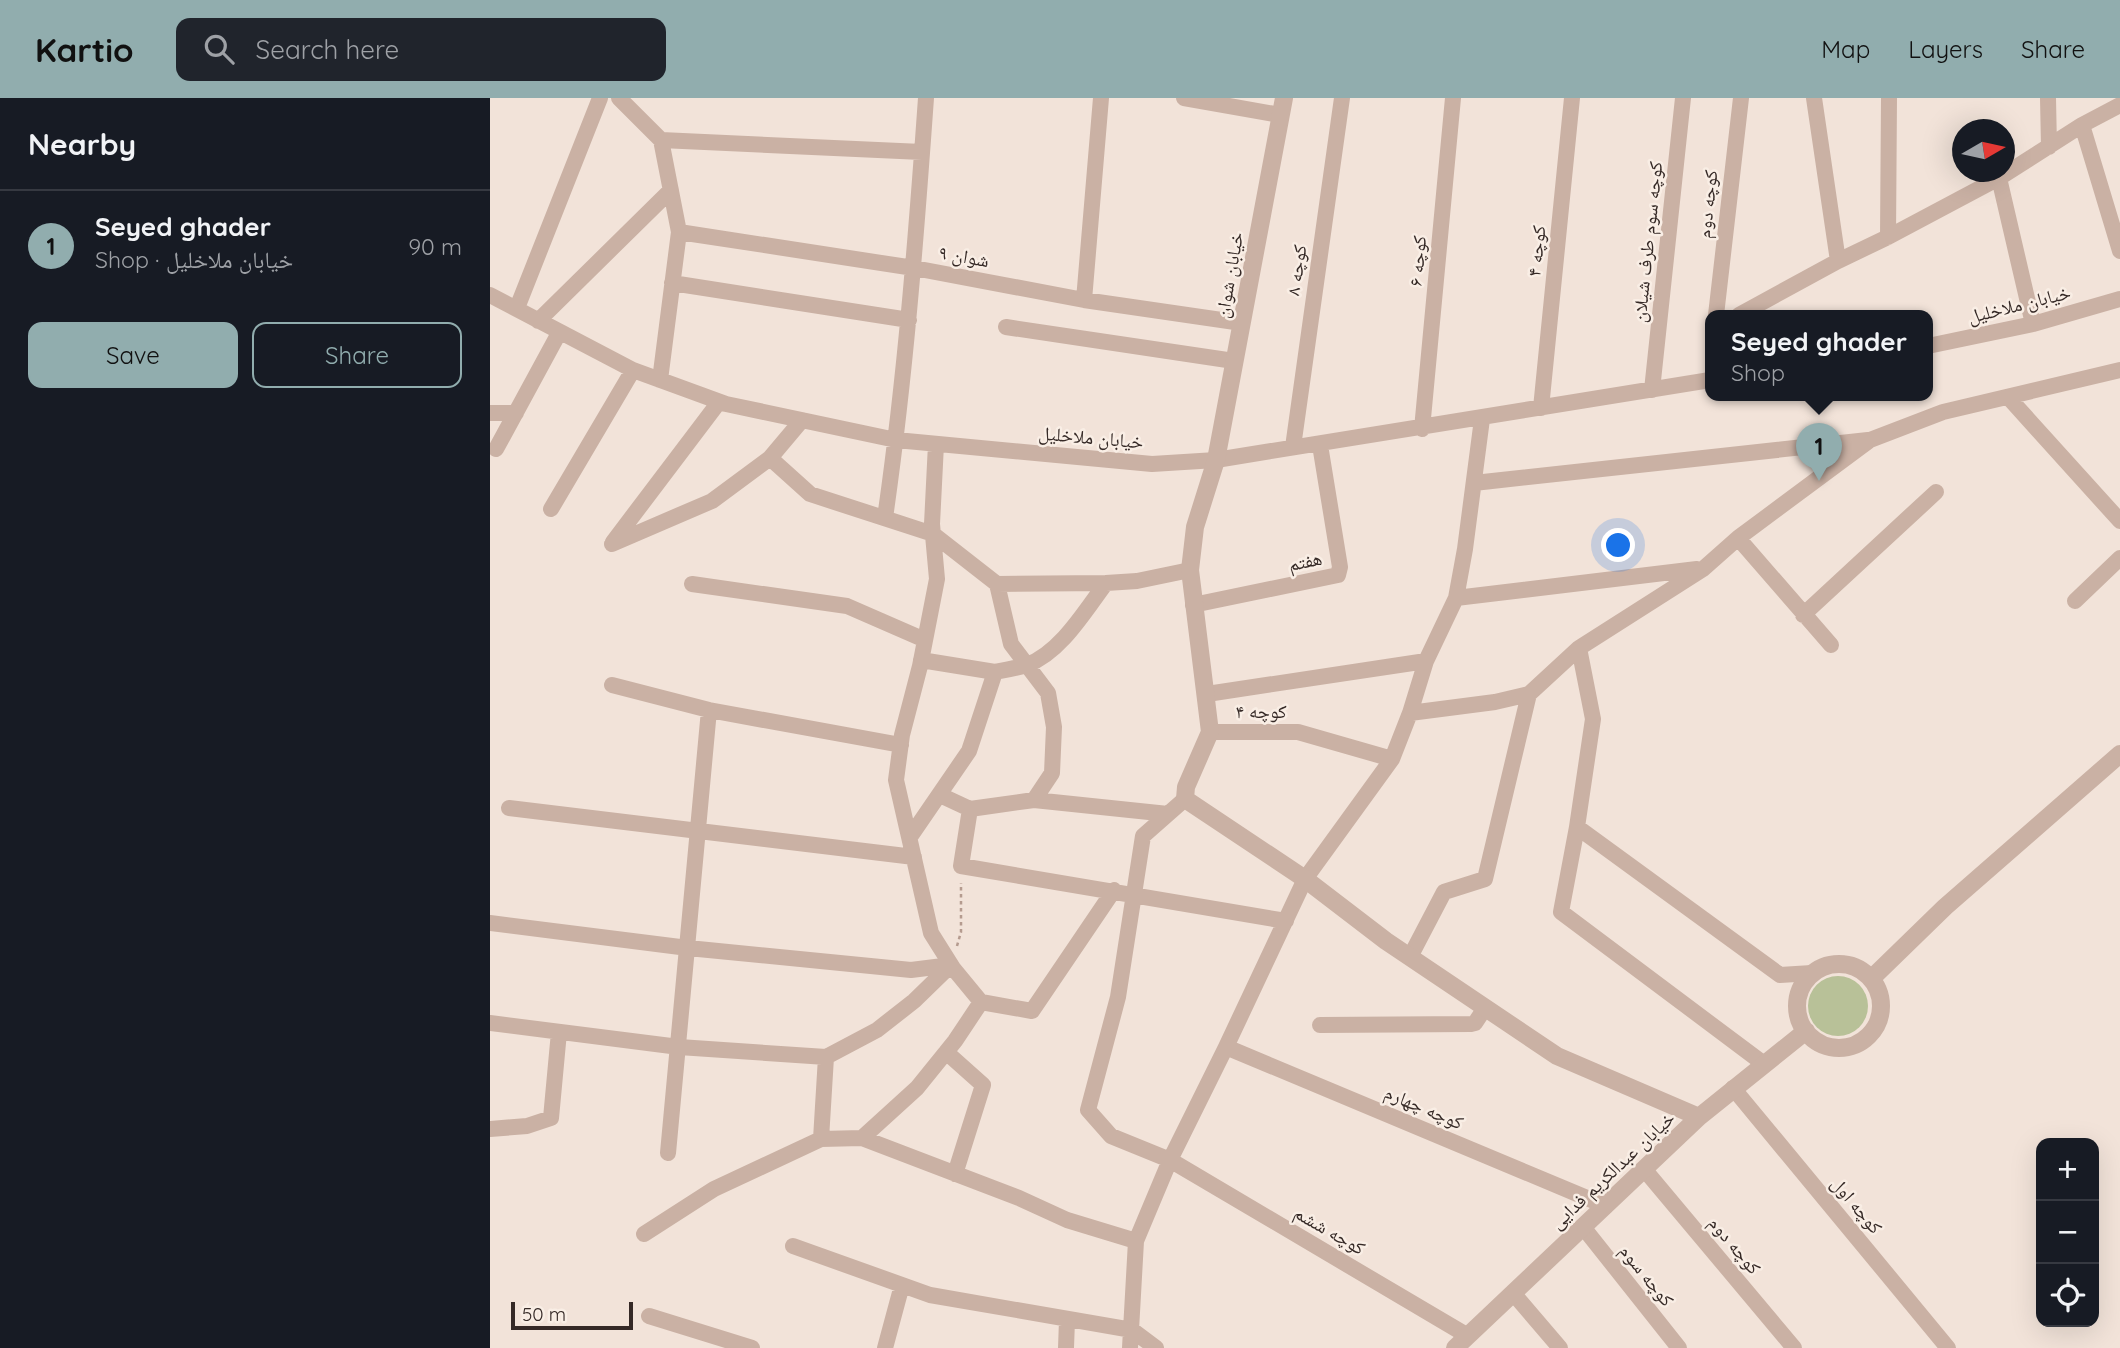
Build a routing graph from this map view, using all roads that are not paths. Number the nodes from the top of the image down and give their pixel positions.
1 (600, 98) edge
2 (619, 98) edge
3 (926, 98) edge
4 (1101, 98) edge
5 (1184, 98) edge
6 (1342, 98) edge
7 (1453, 98) edge
8 (1572, 98) edge
9 (1683, 98) edge
10 (1741, 98) edge
11 (1814, 98) edge
12 (1889, 98) edge
13 (2048, 98) edge
14 (2120, 105) edge
15 (1282, 107) edge
16 (2082, 125) junction
17 (661, 139) junction
18 (2049, 147) junction
19 (922, 152) junction
20 (2015, 168) edge
21 (1991, 182) edge
22 (2000, 182) edge
23 (671, 190) junction
24 (679, 232) junction
25 (1888, 237) junction
26 (2120, 251) edge
27 (1838, 261) junction
28 (914, 268) junction
29 (672, 284) junction
30 (2120, 299) edge
31 (492, 300) edge
32 (1084, 300) junction
33 (517, 308) junction
34 (1717, 310) edge
35 (1749, 310) edge
36 (909, 320) junction
37 (538, 321) junction
38 (1242, 323) junction
39 (2033, 324) junction
40 (1006, 327) dead end
41 (559, 333) junction
42 (1933, 345) edge
43 (1234, 361) junction
44 (633, 370) junction
45 (2120, 370) edge
46 (660, 380) junction
47 (1705, 381) edge
48 (1652, 390) junction
49 (2008, 397) junction
50 (719, 402) junction
51 (1541, 408) junction
52 (490, 413) edge
53 (516, 413) junction
54 (1482, 418) junction
55 (802, 420) junction
56 (1422, 429) junction
57 (896, 440) junction
58 (1870, 440) junction
59 (936, 444) junction
60 (1320, 445) junction
61 (1293, 447) junction
62 (496, 449) dead end
63 (770, 458) junction
64 (1216, 460) junction
65 (1474, 483) junction
66 (1936, 492) dead end
67 (551, 509) dead end
68 (2119, 517) edge
69 (886, 518) junction
70 (933, 534) junction
71 (1738, 538) junction
72 (2120, 558) edge
73 (1703, 569) junction
74 (1190, 570) junction
75 (1106, 583) junction
76 (692, 584) dead end
77 (997, 584) junction
78 (1456, 598) junction
79 (2075, 601) dead end
80 (1193, 606) junction
81 (1803, 615) junction
82 (925, 640) junction
83 (1831, 645) dead end
84 (1579, 648) junction
85 (921, 660) junction
86 (1426, 662) junction
87 (1028, 664) junction
88 (995, 672) junction
89 (612, 685) dead end
90 (1207, 694) junction
91 (1529, 694) junction
92 (709, 710) junction
93 (1410, 713) junction
94 (1210, 732) junction
95 (901, 745) junction
96 (2120, 754) edge
97 (1392, 760) junction
98 (940, 795) junction
99 (1185, 799) junction
100 (1034, 800) junction
101 (509, 808) dead end
102 (970, 809) junction
103 (1168, 814) junction
104 (1577, 827) junction
105 (699, 831) junction
106 (911, 837) junction
107 (914, 857) junction
108 (1305, 879) junction
109 (1114, 891) junction
110 (1134, 894) junction
111 (1286, 921) junction
112 (490, 923) edge
113 (688, 948) junction
114 (1410, 957) junction
115 (951, 965) junction
116 (1812, 973) junction
117 (1872, 978) junction
118 (981, 1002) junction
119 (1485, 1008) junction
120 (490, 1023) edge
121 (1320, 1025) dead end
122 (1806, 1031) junction
123 (559, 1032) junction
124 (1226, 1047) junction
125 (679, 1048) junction
126 (946, 1052) junction
127 (826, 1057) junction
128 (1764, 1064) junction
129 (1733, 1088) junction
130 (1699, 1117) junction
131 (490, 1129) edge
132 (862, 1138) junction
133 (821, 1139) junction
134 (668, 1153) dead end
135 (1170, 1160) junction
136 (1644, 1169) junction
137 (955, 1174) junction
138 (1606, 1206) junction
139 (1583, 1227) junction
140 (644, 1234) dead end
141 (1136, 1241) junction
142 (793, 1246) dead end
143 (902, 1285) junction
144 (1513, 1293) junction
145 (649, 1316) dead end
146 (1068, 1320) junction
147 (1132, 1330) junction
148 (1462, 1342) edge
149 (752, 1348) edge
150 (885, 1348) edge
151 (1066, 1348) edge
152 (1130, 1348) edge
153 (1156, 1348) edge
154 (1560, 1348) edge
155 (1679, 1348) edge
156 (1794, 1348) edge
157 (1948, 1348) edge

1 - 33 street
2 - 17 street
3 - 19 street
4 - 32 street
5 - 15 street
6 - 61 street, کوچه ۸
7 - 56 street, کوچه ۶
8 - 51 street, کوچه ۴
9 - 48 street, کوچه سوم طرف شیلان
10 - 34 street, کوچه دوم
11 - 27 street
12 - 25 street
13 - 18 street
14 - 16 street
15 - 38 street, خیابان شوان
16 - 18 street
16 - 26 street
17 - 19 street
17 - 23 street
18 - 20 street
19 - 28 street
21 - 25 street
22 - 39 street
23 - 24 street
23 - 37 street
24 - 28 street, شوان ۹
24 - 29 street
25 - 27 street
27 - 35 street
28 - 32 street, شوان ۹
28 - 36 street
29 - 36 street
29 - 46 street
30 - 39 street, خیابان ملاخلیل
31 - 33 street, خیابان ملاخلیل
32 - 38 street, شوان ۹
33 - 37 street, خیابان ملاخلیل
36 - 57 street
37 - 41 street, خیابان ملاخلیل
38 - 43 street, خیابان شوان
39 - 42 street, خیابان ملاخلیل
40 - 43 street
41 - 44 street, خیابان ملاخلیل
41 - 53 street
43 - 64 street, خیابان شوان
44 - 46 street, خیابان ملاخلیل
44 - 67 street
45 - 49 street
46 - 50 street, خیابان ملاخلیل
47 - 48 street, خیابان ملاخلیل
48 - 51 street, خیابان ملاخلیل
49 - 58 street
49 - 68 street
50 - 55 street, خیابان ملاخلیل
50 - 63 street
51 - 54 street, خیابان ملاخلیل
52 - 53 street
53 - 62 street
54 - 56 street, خیابان ملاخلیل
54 - 65 street
55 - 57 street, خیابان ملاخلیل
55 - 63 street
56 - 60 street, خیابان ملاخلیل
57 - 59 street, خیابان ملاخلیل
57 - 69 street
58 - 65 street
58 - 71 street
59 - 64 street, خیابان ملاخلیل
59 - 70 street
60 - 61 street, خیابان ملاخلیل
60 - 80 street, هفتم
61 - 64 street, خیابان ملاخلیل
63 - 69 street
64 - 74 street, خیابان شوان
65 - 78 street
66 - 81 street
69 - 70 street
70 - 77 street
70 - 82 street
71 - 73 street
71 - 81 street
72 - 79 street
73 - 78 street
73 - 84 street
74 - 75 street
74 - 80 street, خیابان شوان
75 - 77 street
75 - 87 street
76 - 82 street
77 - 87 street
78 - 86 street
80 - 90 street, خیابان شوان
81 - 83 street
82 - 85 street
84 - 91 street
84 - 104 street
85 - 88 street
85 - 95 street
86 - 90 street
86 - 93 street
87 - 88 street
87 - 100 street
88 - 98 street
89 - 92 street
90 - 94 street, خیابان شوان
91 - 93 street
91 - 114 street
92 - 95 street
92 - 105 street
93 - 97 street
94 - 97 street, کوچه ۴
94 - 99 street
95 - 106 street
96 - 117 street
97 - 108 street
98 - 102 street
98 - 106 street
99 - 103 street
99 - 108 street
100 - 102 street
100 - 103 street
101 - 105 street
102 - 109 street
103 - 110 street
104 - 116 street
104 - 128 street
105 - 107 street
105 - 113 street
106 - 107 street
107 - 115 street
108 - 111 street
108 - 114 street
109 - 110 street
109 - 118 street
110 - 111 street
110 - 135 street, کوچه ششم
111 - 124 street
112 - 113 street
113 - 115 street
113 - 125 street
114 - 119 street
115 - 118 street
115 - 127 street
116 - 117 street
116 - 122 street
117 - 122 street
118 - 126 street
119 - 121 street
119 - 130 street
120 - 123 street
122 - 128 street, خیابان عبدالکریم فدایی
123 - 125 street
123 - 131 street
124 - 135 street
124 - 138 street, کوچه چهارم
125 - 127 street
125 - 134 street
126 - 132 street
126 - 137 street
127 - 133 street
128 - 129 street, خیابان عبدالکریم فدایی
129 - 130 street, خیابان عبدالکریم فدایی
129 - 157 street, کوچه اول
130 - 136 street, خیابان عبدالکریم فدایی
132 - 133 street
132 - 137 street
133 - 140 street
135 - 141 street
135 - 148 street, کوچه ششم
136 - 138 street, خیابان عبدالکریم فدایی
136 - 156 street, کوچه دوم
137 - 141 street
138 - 139 street, خیابان عبدالکریم فدایی
139 - 144 street, خیابان عبدالکریم فدایی
139 - 155 street, کوچه سوم
141 - 147 street
142 - 143 street
143 - 146 street
143 - 150 street
144 - 148 street, خیابان عبدالکریم فدایی
144 - 154 street
145 - 149 street
146 - 147 street
146 - 151 street
147 - 152 street
147 - 153 street

